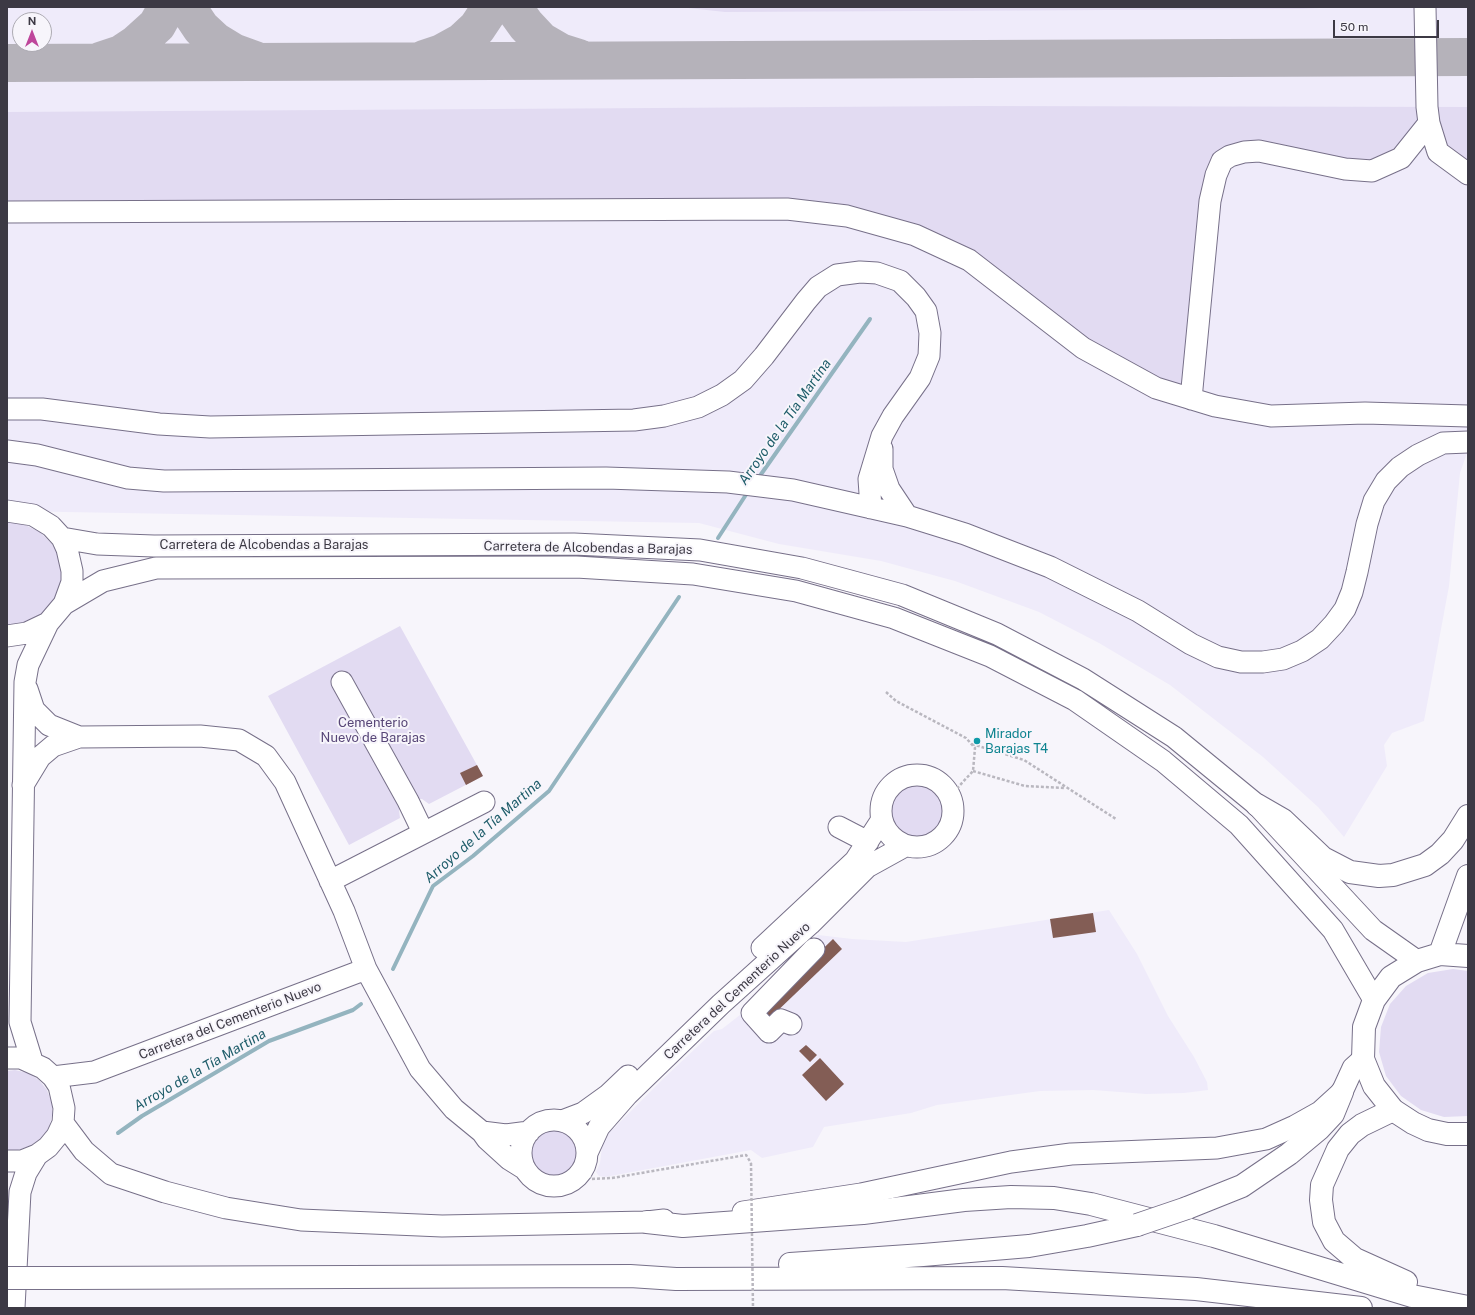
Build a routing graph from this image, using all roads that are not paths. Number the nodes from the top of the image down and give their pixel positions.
1 (1425, 7) edge
2 (1429, 123) junction
3 (1468, 174) edge
4 (7, 212) edge
5 (1191, 399) junction
6 (7, 409) edge
7 (1468, 416) edge
8 (1468, 442) edge
9 (7, 451) edge
10 (876, 477) junction
11 (830, 498) junction
12 (871, 508) junction
13 (7, 511) edge
14 (907, 516) junction
15 (62, 538) junction
16 (64, 604) junction
17 (48, 623) junction
18 (7, 636) edge
19 (25, 682) junction
20 (342, 682) dead end
21 (79, 737) junction
22 (24, 785) junction
23 (484, 802) dead end
24 (1258, 805) junction
25 (1468, 816) edge
26 (881, 821) junction
27 (839, 827) dead end
28 (423, 832) junction
29 (868, 842) junction
30 (905, 846) junction
31 (1468, 876) edge
32 (330, 881) junction
33 (814, 949) dead end
34 (1440, 954) junction
35 (1468, 956) edge
36 (1417, 961) junction
37 (366, 969) junction
38 (1374, 1000) junction
39 (791, 1024) dead end
40 (7, 1058) edge
41 (1363, 1059) junction
42 (32, 1061) junction
43 (94, 1072) junction
44 (53, 1077) junction
45 (1342, 1092) junction
46 (1393, 1110) junction
47 (64, 1115) junction
48 (562, 1121) junction
49 (482, 1132) junction
50 (528, 1132) junction
51 (1468, 1134) edge
52 (587, 1153) junction
53 (37, 1155) junction
54 (7, 1161) edge
55 (526, 1169) junction
56 (647, 1222) junction
57 (630, 1276) junction
58 (7, 1278) edge
59 (1468, 1307) edge
60 (14, 1308) edge
61 (1361, 1308) edge

1 - 2 street
2 - 3 street
2 - 5 street
4 - 5 street
5 - 7 street
6 - 10 street
8 - 14 street
9 - 11 street
10 - 11 street
10 - 12 street
10 - 14 street
11 - 12 street
12 - 14 street
13 - 15 street
15 - 16 street
15 - 24 street, Carretera de Alcobendas a Barajas
16 - 17 street
16 - 38 street, Carretera de Alcobendas a Barajas
17 - 18 street
17 - 19 street
19 - 21 street
19 - 22 street
20 - 28 street
21 - 22 street
21 - 32 street
22 - 42 street
23 - 28 street
24 - 25 main road
24 - 36 street, Carretera de Alcobendas a Barajas
26 - 29 street, Carretera del Cementerio Nuevo
26 - 30 street
26 - 30 street
27 - 29 street
28 - 32 street
29 - 48 street, Carretera del Cementerio Nuevo
30 - 52 street, Carretera del Cementerio Nuevo
31 - 34 main road
32 - 37 street
33 - 39 street
34 - 35 main road
34 - 36 main road
36 - 38 main road
37 - 43 street, Carretera del Cementerio Nuevo
37 - 49 street
38 - 41 main road
40 - 42 street
41 - 45 street
41 - 46 main road
42 - 44 street
43 - 44 street, Carretera del Cementerio Nuevo
43 - 47 street, Carretera del Cementerio Nuevo
44 - 47 street
45 - 56 street
45 - 57 main road, bridge
46 - 51 main road
46 - 59 main road
47 - 53 street, Carretera del Cementerio Nuevo
47 - 56 street
48 - 50 street
48 - 52 street
49 - 50 street
49 - 55 street
50 - 55 street
52 - 55 street
53 - 54 street
53 - 60 street
56 - 59 main road
57 - 58 main road, bridge
57 - 61 main road

